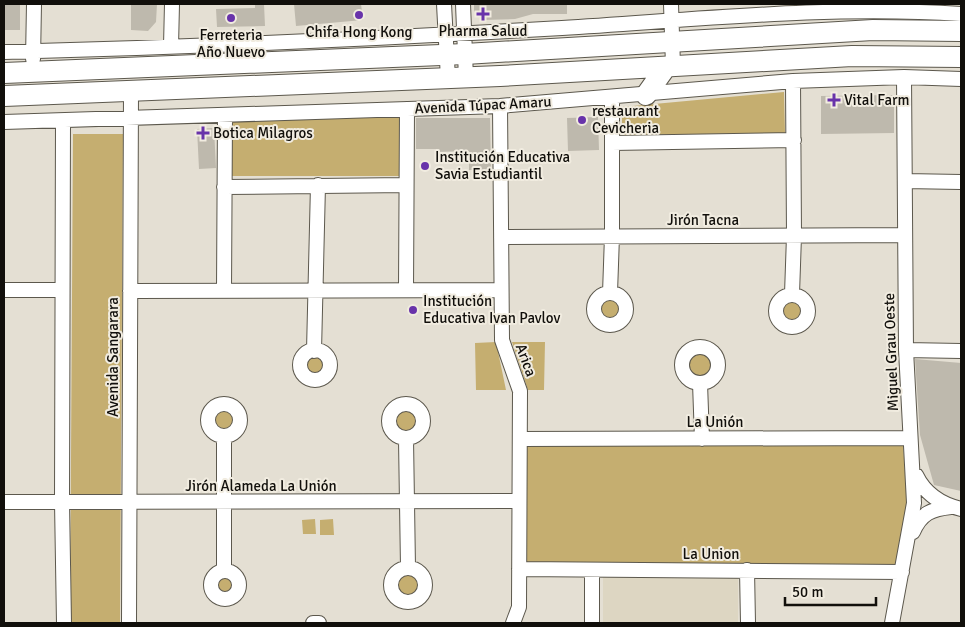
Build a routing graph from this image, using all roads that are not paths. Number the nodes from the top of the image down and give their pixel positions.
1 (34, 4) edge
2 (172, 4) edge
3 (444, 4) edge
4 (463, 4) edge
5 (671, 4) edge
6 (872, 8) edge
7 (961, 14) edge
8 (672, 30) junction
9 (961, 31) edge
10 (445, 33) junction
11 (464, 33) junction
12 (171, 46) junction
13 (33, 51) junction
14 (4, 52) edge
15 (456, 54) junction
16 (961, 57) edge
17 (670, 66) junction
18 (33, 72) junction
19 (4, 73) edge
20 (904, 77) junction
21 (457, 78) junction
22 (961, 79) edge
23 (793, 81) junction
24 (131, 91) junction
25 (646, 95) junction
26 (4, 96) edge
27 (612, 98) junction
28 (500, 106) junction
29 (407, 109) junction
30 (225, 115) junction
31 (131, 119) junction
32 (63, 121) junction
33 (4, 122) edge
34 (794, 140) junction
35 (612, 143) junction
36 (905, 181) junction
37 (961, 182) edge
38 (318, 185) junction
39 (406, 185) junction
40 (224, 186) junction
41 (905, 235) junction
42 (612, 236) junction
43 (794, 236) junction
44 (501, 237) junction
45 (4, 290) edge
46 (62, 290) junction
47 (406, 290) junction
48 (502, 290) junction
49 (130, 291) junction
50 (224, 291) junction
51 (317, 291) junction
52 (610, 293) dead end
53 (792, 294) dead end
54 (906, 350) junction
55 (314, 351) dead end
56 (961, 351) edge
57 (700, 383) dead end
58 (224, 437) dead end
59 (702, 438) junction
60 (910, 438) junction
61 (406, 439) dead end
62 (520, 439) junction
63 (914, 472) junction
64 (408, 501) junction
65 (519, 501) junction
66 (4, 502) edge
67 (62, 502) junction
68 (128, 502) junction
69 (223, 502) junction
70 (956, 508) edge
71 (909, 543) junction
72 (408, 567) dead end
73 (519, 569) junction
74 (224, 570) dead end
75 (592, 570) junction
76 (747, 570) junction
77 (902, 572) junction
78 (64, 623) edge
79 (129, 623) edge
80 (313, 623) edge
81 (319, 623) edge
82 (513, 623) edge
83 (592, 623) edge
84 (748, 623) edge
85 (892, 623) edge

1 - 13 street
2 - 12 street
3 - 10 street
4 - 11 street
5 - 8 street
6 - 7 street
6 - 8 street
8 - 9 highway
8 - 11 street
8 - 15 highway
8 - 17 street
10 - 11 street
10 - 12 street
10 - 15 street
11 - 15 street
12 - 13 street
13 - 14 street
13 - 18 street
15 - 18 highway
15 - 21 street
16 - 17 highway, Avenida Túpac Amaru
17 - 21 highway, Avenida Túpac Amaru
17 - 25 highway
18 - 19 highway
20 - 22 street, Avenida Túpac Amaru
20 - 23 street, Avenida Túpac Amaru
20 - 36 street, Miguel Grau Oeste
21 - 24 highway, Avenida Túpac Amaru
23 - 25 street, Avenida Túpac Amaru
23 - 34 street
24 - 26 highway, Avenida Túpac Amaru
24 - 31 street, Avenida Sangarara
25 - 27 street, Avenida Túpac Amaru
27 - 28 street, Avenida Túpac Amaru
27 - 35 street
28 - 29 street, Avenida Túpac Amaru
28 - 44 street, Arica
29 - 30 street, Avenida Túpac Amaru
29 - 39 street
30 - 31 street, Avenida Túpac Amaru
30 - 40 street
31 - 32 street, Avenida Túpac Amaru
31 - 49 street, Avenida Sangarara
32 - 33 street, Avenida Túpac Amaru
32 - 46 street
34 - 35 street
34 - 43 street
35 - 42 street
36 - 37 street
36 - 41 street, Miguel Grau Oeste
38 - 39 street
38 - 40 street
38 - 51 street
39 - 47 street
40 - 50 street
41 - 43 street, Jirón Tacna
41 - 54 street, Miguel Grau Oeste
42 - 43 street, Jirón Tacna
42 - 44 street, Jirón Tacna
42 - 52 street
43 - 53 street
44 - 48 street, Arica
45 - 46 street
46 - 67 street
47 - 48 street
47 - 51 street
48 - 62 street, Arica
49 - 50 street
49 - 68 street, Avenida Sangarara
50 - 51 street
51 - 55 street
54 - 56 street
54 - 60 street, Miguel Grau Oeste
57 - 59 street
58 - 69 street
59 - 60 street, La Unión
59 - 62 street, La Unión
60 - 63 street, Miguel Grau Oeste
61 - 64 street
62 - 65 street, Arica
63 - 70 street
63 - 71 street, Miguel Grau Oeste
64 - 65 street, Jirón Alameda La Unión
64 - 69 street, Jirón Alameda La Unión
64 - 72 street
65 - 73 street, Arica
66 - 67 street, Jirón Alameda La Unión
67 - 68 street, Jirón Alameda La Unión
67 - 78 street
68 - 69 street, Jirón Alameda La Unión
68 - 79 street, Avenida Sangarara
69 - 74 street
70 - 71 street
71 - 77 street, Miguel Grau Oeste
73 - 75 street, La Union
73 - 82 street, Arica
75 - 76 street, La Union
75 - 83 street
76 - 77 street, La Union
76 - 84 street
77 - 85 street, Miguel Grau Oeste
80 - 81 street

